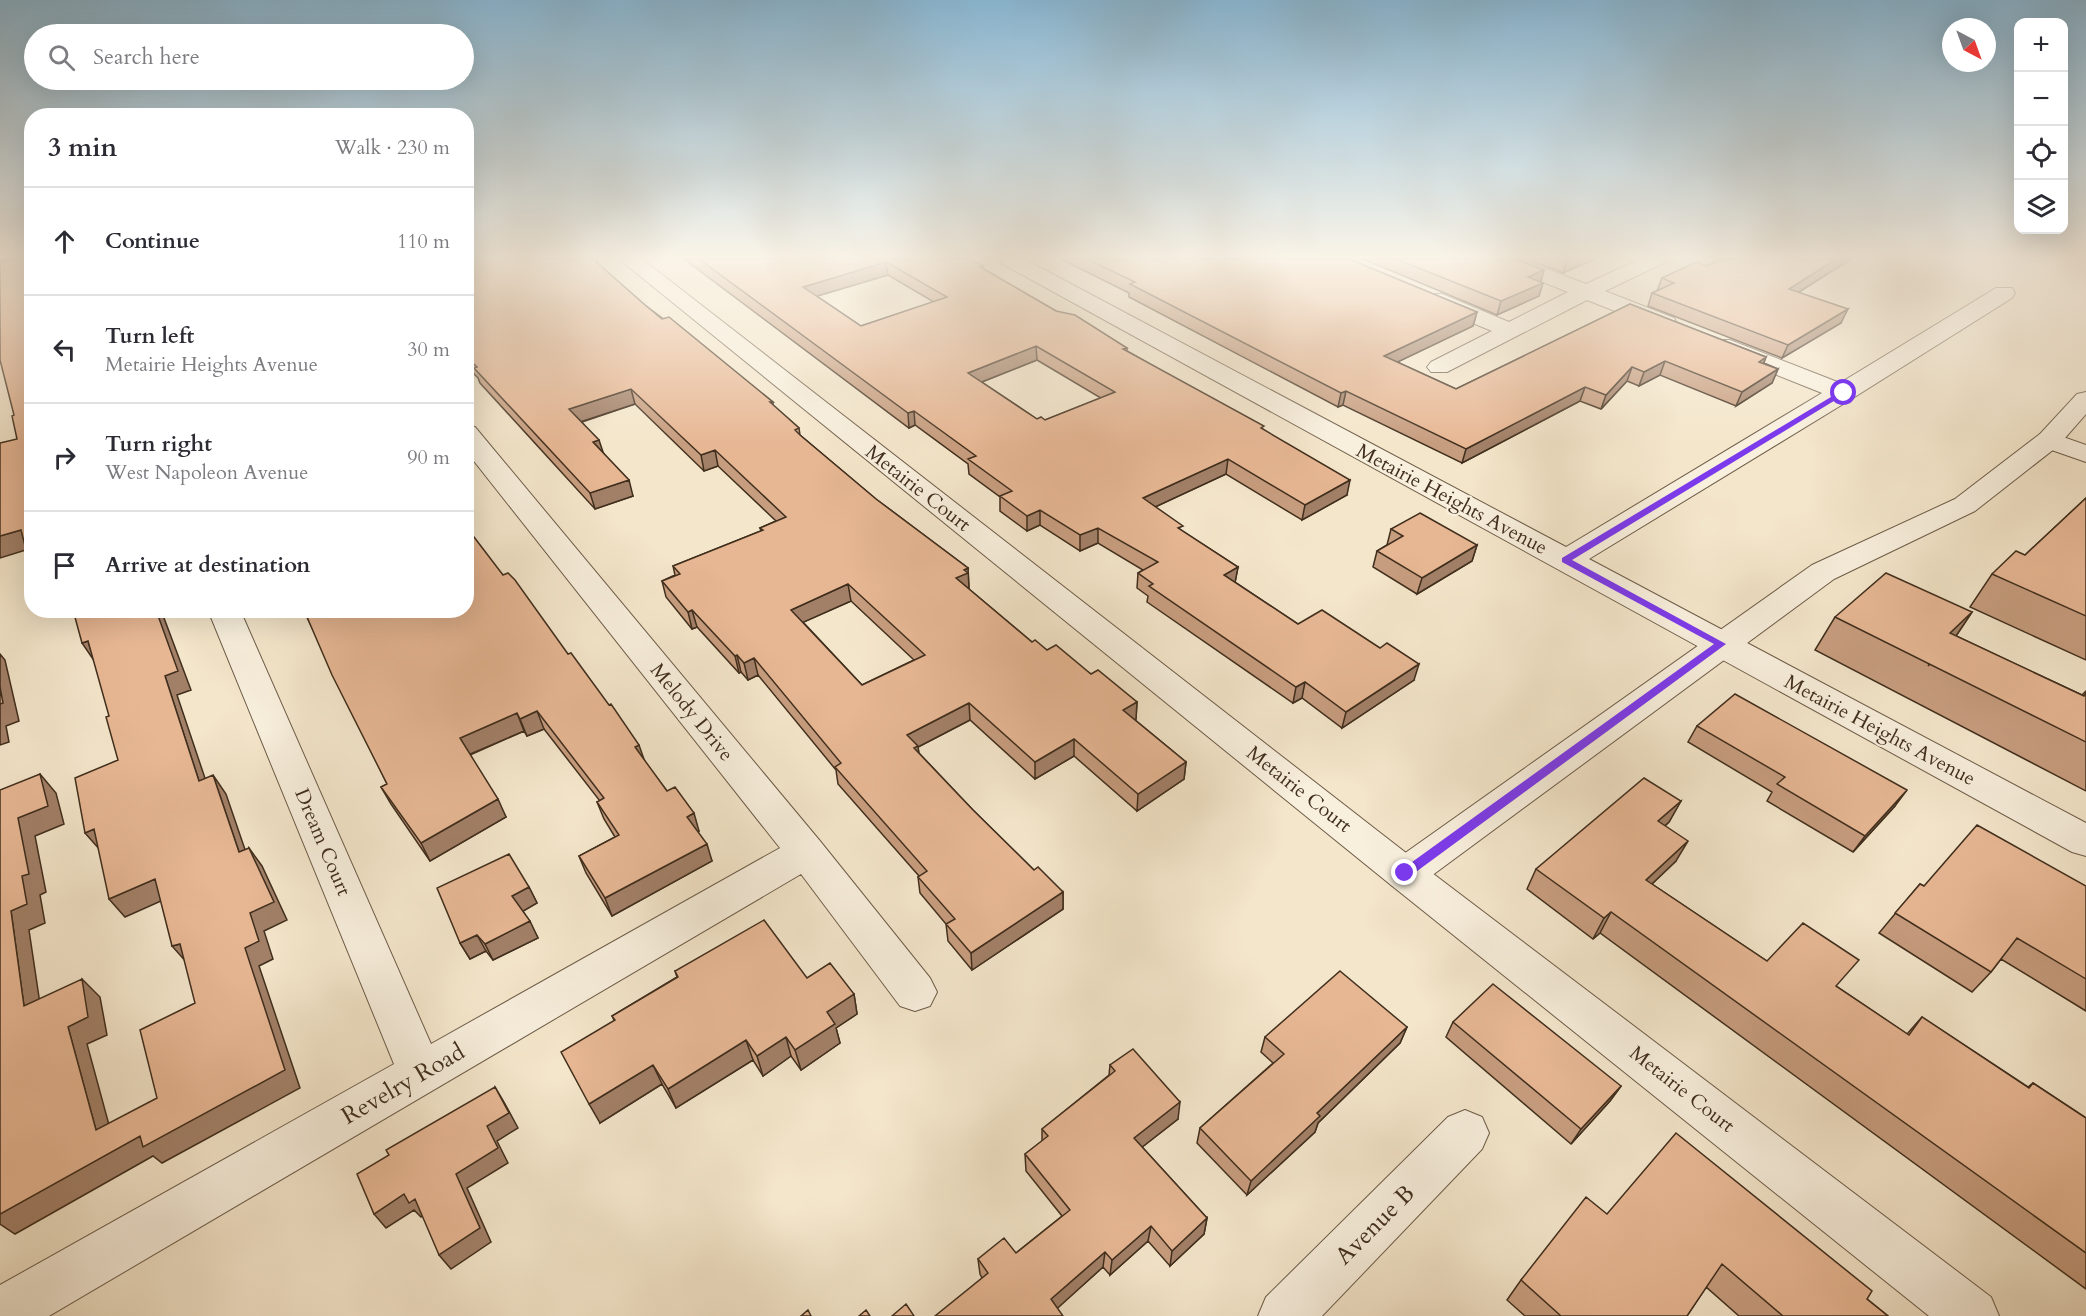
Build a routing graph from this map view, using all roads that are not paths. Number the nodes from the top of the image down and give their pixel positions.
1 (707, 320) edge
2 (1122, 320) edge
3 (1485, 320) edge
4 (1532, 320) edge
5 (1659, 320) edge
6 (1960, 320) edge
7 (1683, 330) edge
8 (1511, 331) junction
9 (1704, 338) edge
10 (1438, 367) dead end
11 (1844, 393) junction
12 (2086, 399) edge
13 (2049, 440) junction
14 (474, 443) edge
15 (2086, 454) edge
16 (1566, 560) junction
17 (227, 618) edge
18 (1721, 644) junction
19 (2086, 841) edge
20 (806, 852) junction
21 (1405, 873) junction
22 (915, 992) dead end
23 (421, 1073) junction
24 (1466, 1133) dead end
25 (0, 1315) edge
26 (1285, 1316) edge
27 (1972, 1316) edge

1 - 21 street, Metairie Court
2 - 16 street, Metairie Heights Avenue
3 - 8 street
4 - 8 street
5 - 7 street
6 - 11 street
8 - 10 street
9 - 11 street
11 - 16 street
12 - 13 street
13 - 15 street
13 - 18 street
14 - 20 street, Melody Drive
16 - 18 street, Metairie Heights Avenue
17 - 23 street, Dream Court
18 - 19 street, Metairie Heights Avenue
18 - 21 street
20 - 22 street, Melody Drive
20 - 23 street, Revelry Road
21 - 27 street, Metairie Court
23 - 25 street, Revelry Road
24 - 26 street, Avenue B

